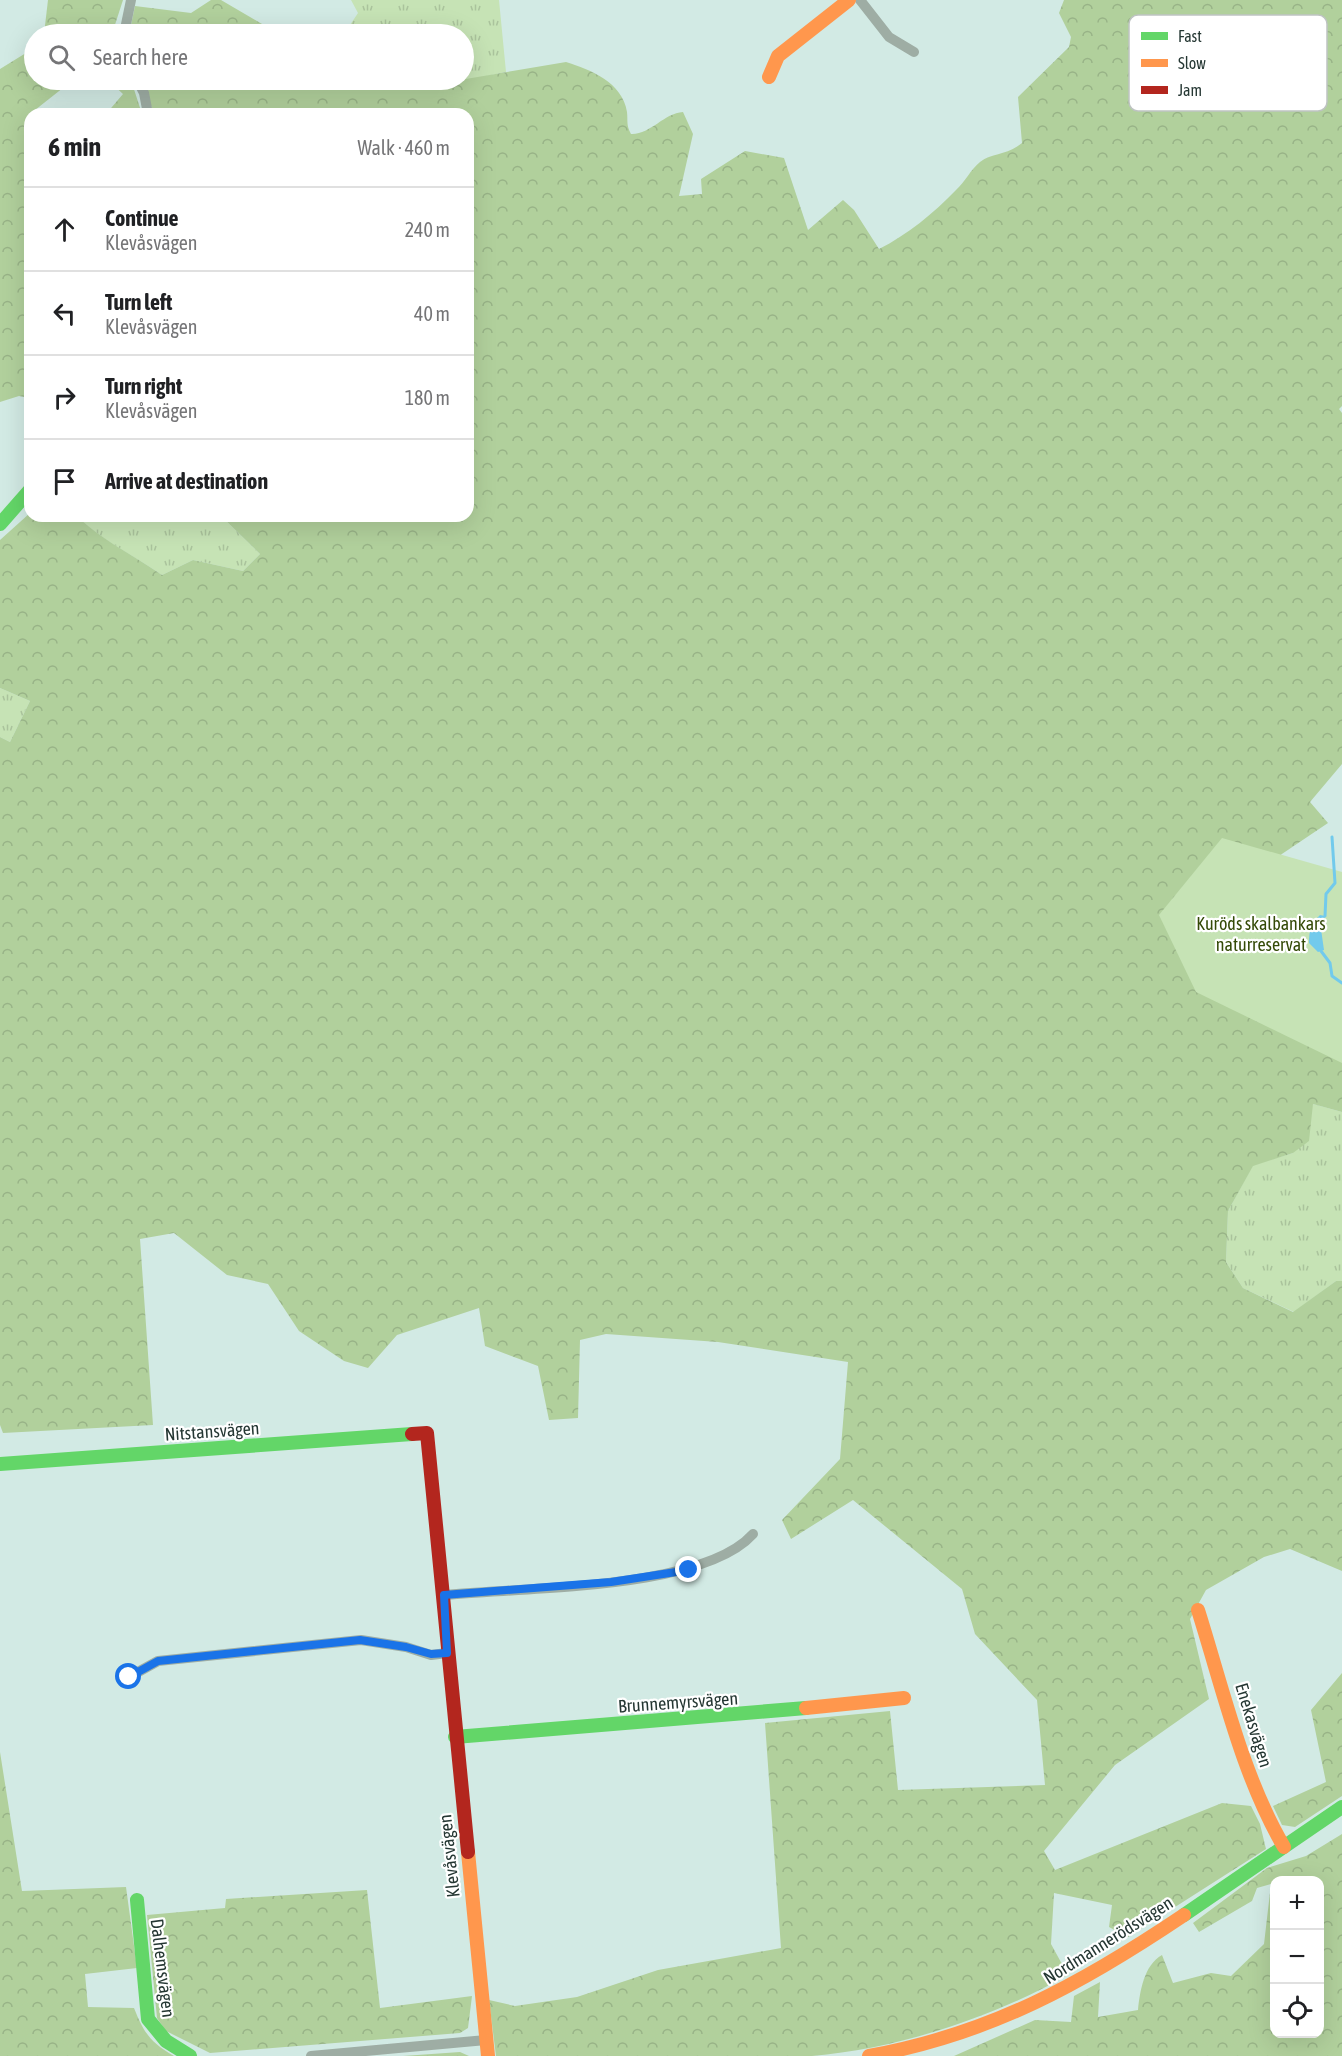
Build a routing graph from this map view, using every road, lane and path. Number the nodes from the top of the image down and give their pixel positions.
1 (131, 0) edge
2 (849, 0) edge
3 (860, 0) edge
4 (126, 24) edge
5 (914, 52) dead end
6 (769, 76) dead end
7 (142, 90) edge
8 (147, 108) edge
9 (24, 497) edge
10 (0, 524) edge
11 (427, 1433) joint
12 (0, 1464) edge
13 (753, 1534) dead end
14 (444, 1595) junction
15 (1198, 1610) dead end
16 (447, 1653) junction
17 (129, 1677) dead end
18 (904, 1698) dead end
19 (455, 1737) junction
20 (1342, 1807) edge
21 (1284, 1847) junction
22 (137, 1900) dead end
23 (486, 2040) junction
24 (190, 2056) edge
25 (311, 2056) edge
26 (488, 2056) edge
27 (869, 2056) edge

1 - 4 street
2 - 6 street
3 - 5 street
7 - 8 street
9 - 10 street
11 - 12 street, Nitstansvägen
11 - 14 street, Klevåsvägen
13 - 14 street
14 - 16 street, Klevåsvägen
15 - 21 street, Enekasvägen
16 - 17 street
16 - 19 street, Klevåsvägen
18 - 19 street, Brunnemyrsvägen
19 - 23 street, Klevåsvägen
20 - 21 street, Nordmannerödsvägen
21 - 27 street, Nordmannerödsvägen
22 - 24 street, Dalhemsvägen
23 - 25 street
23 - 26 street, Klevåsvägen

